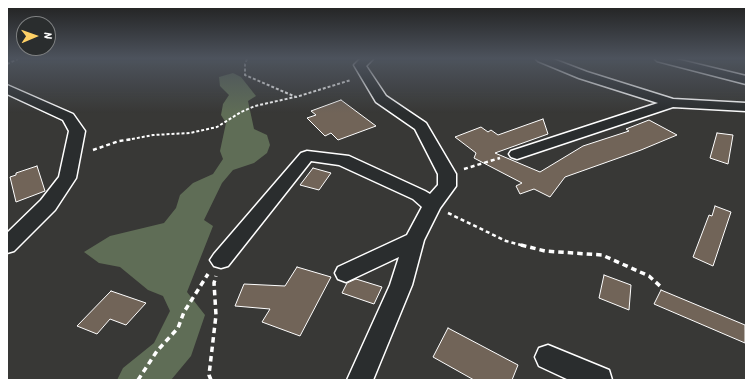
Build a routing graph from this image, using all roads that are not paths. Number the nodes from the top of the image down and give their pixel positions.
1 (367, 77) edge
2 (590, 77) edge
3 (734, 77) edge
4 (746, 80) edge
5 (7, 89) edge
6 (672, 103) junction
7 (746, 107) edge
8 (517, 154) road end
9 (432, 205) junction
10 (414, 240) junction
11 (7, 245) edge
12 (220, 260) road end
13 (346, 273) dead end
14 (548, 357) dead end
15 (360, 380) edge
16 (599, 380) edge

1 - 9 street
2 - 6 street
3 - 4 street
5 - 11 street
6 - 7 street
6 - 8 street
9 - 10 street
9 - 12 street
10 - 13 street
10 - 15 street
14 - 16 street

